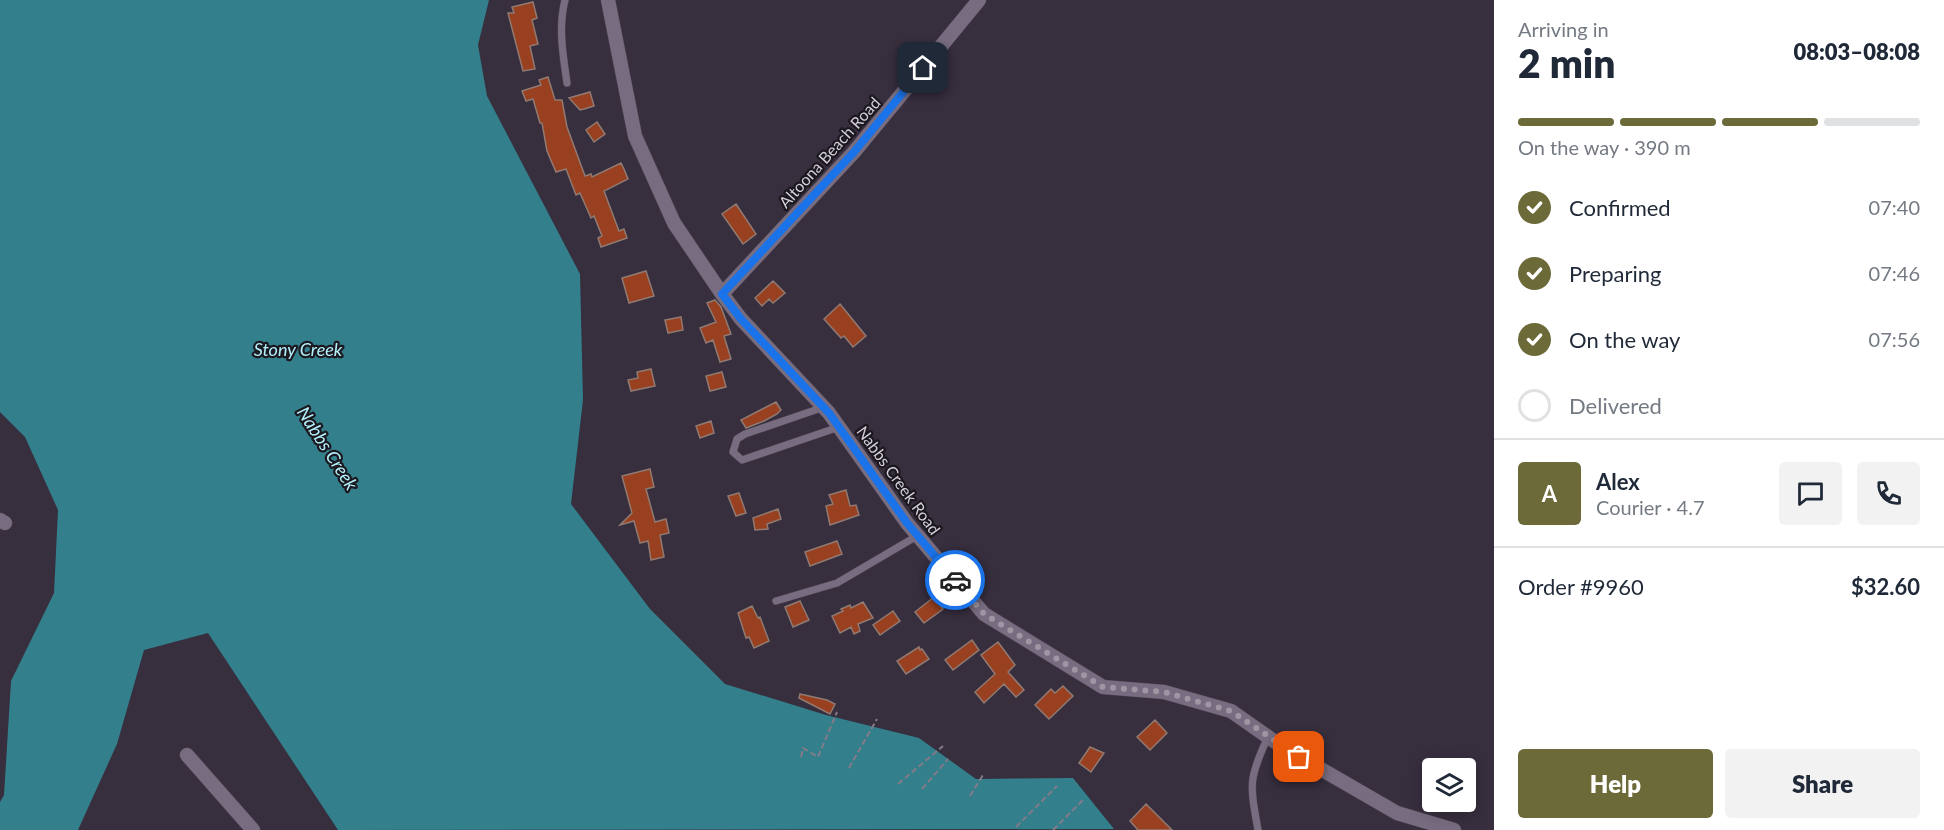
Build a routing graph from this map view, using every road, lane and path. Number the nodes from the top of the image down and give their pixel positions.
1 (565, 0) edge
2 (608, 0) edge
3 (979, 0) edge
4 (567, 83) dead end
5 (722, 294) junction
6 (824, 407) junction
7 (839, 427) junction
8 (917, 536) junction
9 (776, 601) dead end
10 (837, 712) dead end
11 (877, 719) dead end
12 (1268, 737) junction
13 (943, 746) dead end
14 (187, 755) dead end
15 (801, 757) dead end
16 (948, 759) dead end
17 (849, 768) dead end
18 (983, 775) dead end
19 (898, 784) dead end
20 (1057, 786) dead end
21 (922, 789) dead end
22 (970, 796) dead end
23 (1084, 799) dead end
24 (1016, 827) dead end
25 (253, 830) edge
26 (1053, 830) edge
27 (1258, 830) edge
28 (1454, 830) edge

1 - 4 lane
2 - 5 street, Nabbs Creek Road
3 - 5 street, Altoona Beach Road
5 - 6 street, Nabbs Creek Road
6 - 7 street, Nabbs Creek Road
6 - 7 lane
7 - 8 street, Nabbs Creek Road
8 - 9 lane
8 - 12 street, Nabbs Creek Road
10 - 15 path
11 - 17 path
12 - 27 lane
12 - 28 street, Nabbs Creek Road
13 - 19 path
14 - 25 street
16 - 21 path
18 - 22 path
20 - 24 path
23 - 26 path

